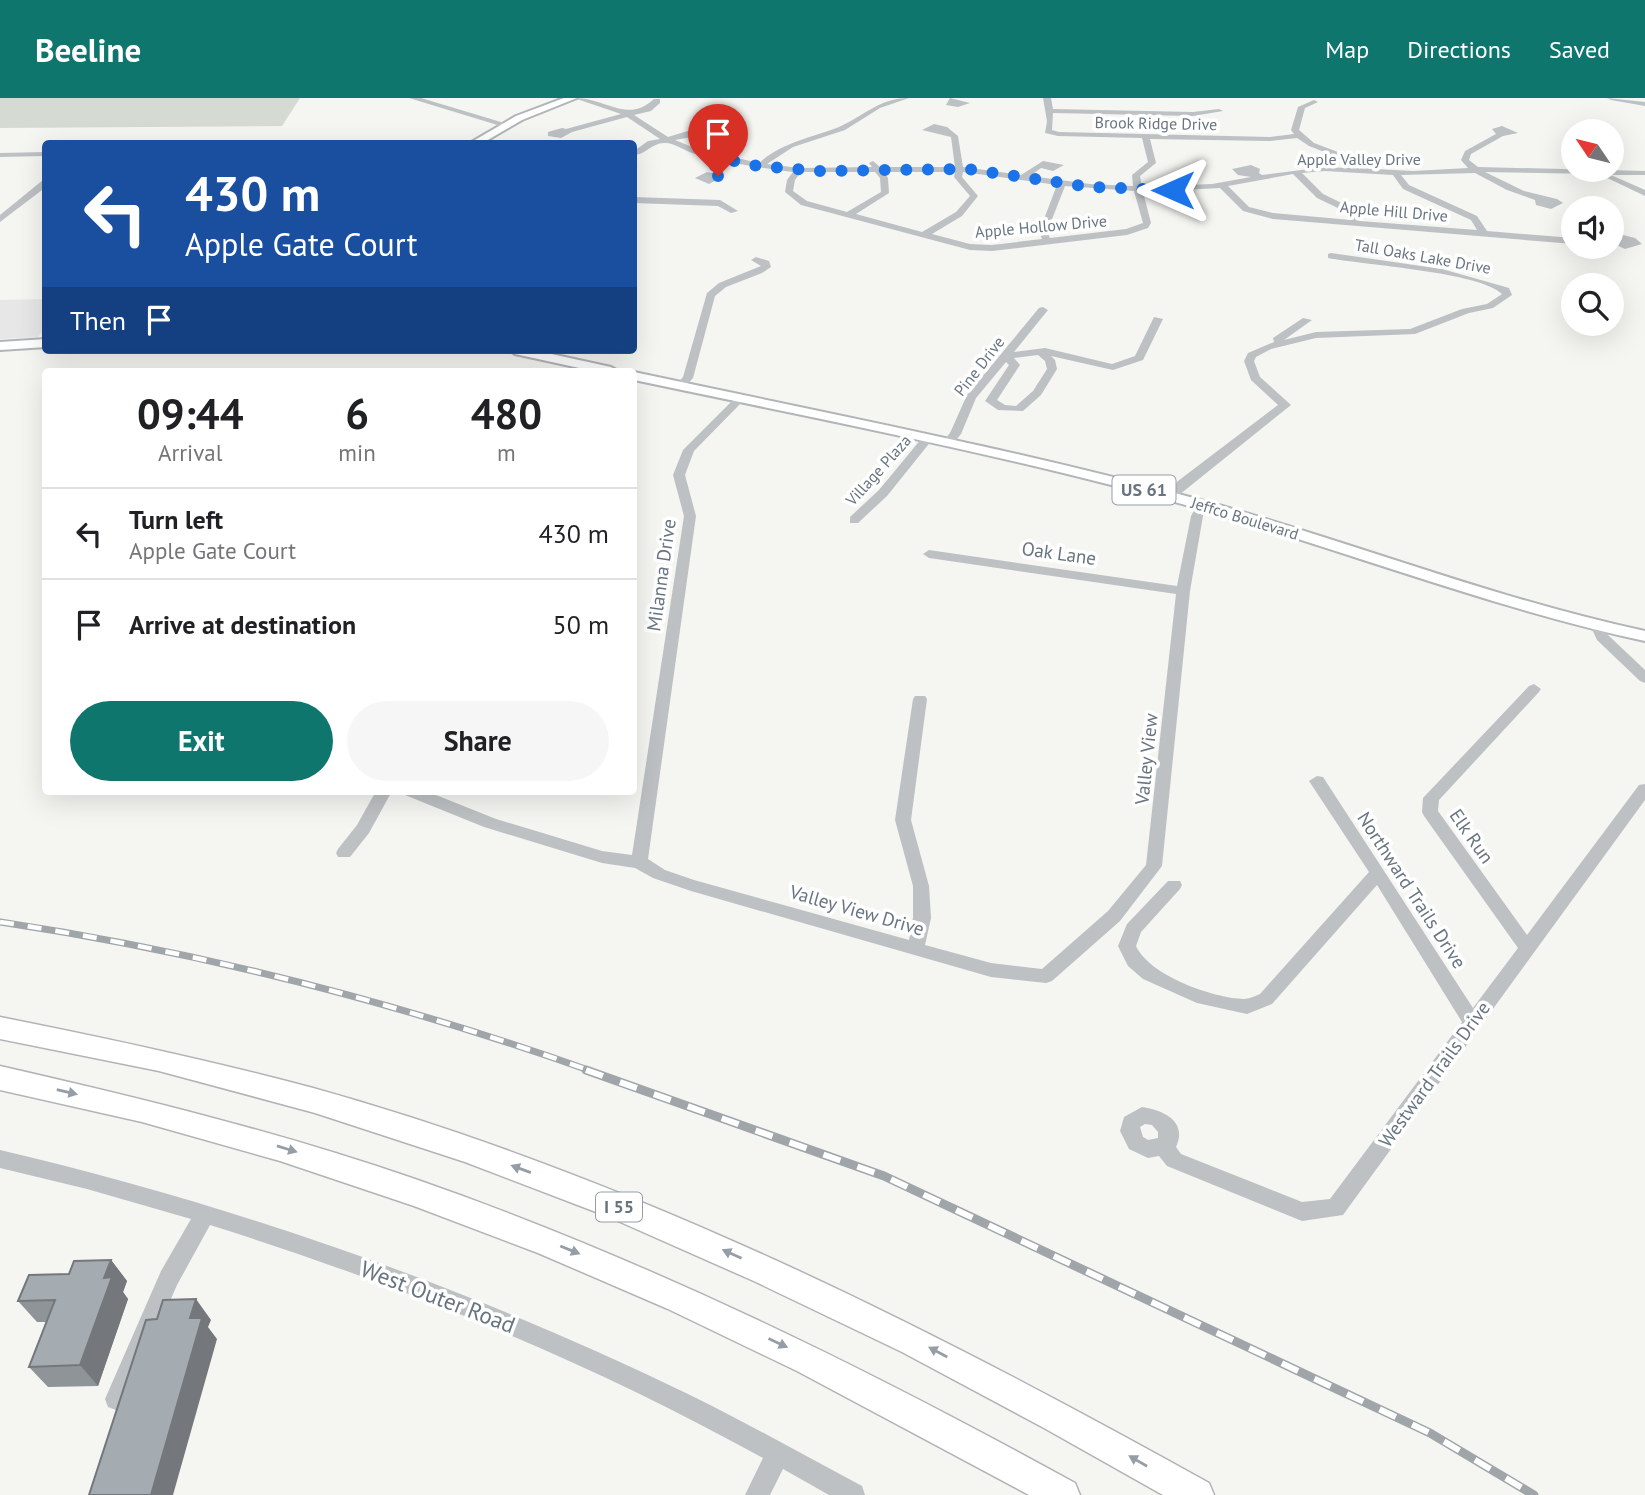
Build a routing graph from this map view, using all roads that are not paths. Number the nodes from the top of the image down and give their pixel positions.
1 (413, 98) edge
2 (572, 98) edge
3 (647, 98) edge
4 (905, 98) edge
5 (1046, 98) edge
6 (1611, 98) edge
7 (938, 99) edge
8 (660, 100) edge
9 (950, 100) dead end
10 (1314, 102) dead end
11 (1644, 103) edge
12 (1049, 111) junction
13 (1219, 111) dead end
14 (626, 115) junction
15 (507, 125) junction
16 (568, 131) dead end
17 (943, 131) dead end
18 (696, 132) dead end
19 (1501, 134) dead end
20 (1298, 136) junction
21 (1146, 138) junction
22 (667, 139) junction
23 (480, 140) edge
24 (637, 152) edge
25 (42, 154) edge
26 (0, 155) edge
27 (725, 159) junction
28 (863, 159) dead end
29 (760, 166) junction
30 (1042, 166) dead end
31 (875, 167) junction
32 (960, 169) junction
33 (799, 170) junction
34 (1353, 170) junction
35 (1473, 170) junction
36 (1561, 171) edge
37 (1295, 172) junction
38 (1253, 173) dead end
39 (1395, 173) junction
40 (1624, 173) edge
41 (1645, 173) edge
42 (708, 174) dead end
43 (1024, 177) junction
44 (1264, 178) junction
45 (1617, 182) edge
46 (1063, 183) junction
47 (42, 185) edge
48 (1223, 186) junction
49 (1139, 190) junction
50 (1645, 193) edge
51 (1540, 198) dead end
52 (637, 200) edge
53 (734, 211) dead end
54 (848, 215) junction
55 (0, 219) edge
56 (1356, 223) junction
57 (1484, 234) junction
58 (923, 236) junction
59 (1561, 240) edge
60 (1047, 241) junction
61 (1331, 256) dead end
62 (756, 260) dead end
63 (1043, 310) dead end
64 (1158, 319) dead end
65 (1307, 320) dead end
66 (42, 342) edge
67 (0, 346) edge
68 (1267, 347) junction
69 (1038, 351) junction
70 (533, 354) edge
71 (1006, 356) junction
72 (597, 368) edge
73 (637, 378) edge
74 (680, 386) junction
75 (740, 399) junction
76 (926, 440) junction
77 (947, 444) junction
78 (1170, 496) junction
79 (1203, 505) junction
80 (854, 520) dead end
81 (929, 554) dead end
82 (1183, 591) junction
83 (1598, 627) junction
84 (1645, 636) edge
85 (1645, 678) edge
86 (1534, 689) dead end
87 (920, 699) dead end
88 (1317, 781) dead end
89 (1645, 789) edge
90 (382, 795) edge
91 (421, 795) edge
92 (344, 853) dead end
93 (639, 862) junction
94 (1378, 873) junction
95 (1174, 885) dead end
96 (916, 948) junction
97 (1527, 948) junction
98 (1046, 976) joint
99 (1472, 1022) junction
100 (0, 1028) edge
101 (0, 1078) edge
102 (1163, 1147) dead end
103 (1, 1162) edge
104 (205, 1214) junction
105 (116, 1399) dead end
106 (778, 1454) junction
107 (757, 1495) edge
108 (853, 1495) edge
109 (1063, 1495) edge
110 (1197, 1495) edge

1 - 15 street
2 - 14 street, Apple Valley Drive
2 - 15 main road
3 - 8 street
4 - 29 street
5 - 12 street, Brook Ridge Drive
6 - 11 street
7 - 9 street
8 - 14 street
10 - 20 street
12 - 13 street
12 - 21 street, Brook Ridge Drive
14 - 16 street
14 - 22 street, Apple Valley Drive
15 - 23 main road
17 - 32 street
18 - 22 street
19 - 35 street
20 - 21 street, Brook Ridge Drive
20 - 34 street
21 - 49 street
22 - 24 street
22 - 27 street, Apple Valley Drive
25 - 26 street
27 - 29 street, Apple Valley Drive
27 - 42 street
28 - 31 street
29 - 33 street, Apple Valley Drive
30 - 43 street
31 - 32 street, Apple Valley Drive
31 - 33 street, Apple Valley Drive
31 - 54 street
32 - 43 street, Apple Valley Drive
32 - 58 street
33 - 54 street, Apple Hollow Drive
34 - 37 street, Apple Valley Drive
34 - 39 street, Apple Valley Drive
35 - 36 street, Apple Valley Drive
35 - 39 street, Apple Valley Drive
35 - 51 street
37 - 44 street, Apple Valley Drive
37 - 56 street
38 - 44 street
39 - 57 street
40 - 41 street, Apple Valley Drive
43 - 46 street, Apple Valley Drive
44 - 48 street, Apple Valley Drive
45 - 50 street
46 - 49 street, Apple Valley Drive
46 - 60 street
47 - 55 street
48 - 49 street, Apple Valley Drive
48 - 56 street, Apple Hill Drive
49 - 60 street, Apple Hollow Drive
52 - 53 street
54 - 58 street, Apple Hollow Drive
56 - 57 street, Apple Hill Drive
57 - 59 street, Apple Hill Drive
58 - 60 street, Apple Hollow Drive
61 - 68 street, Tall Oaks Lake Drive
62 - 74 street
63 - 71 street, Pine Drive
64 - 69 street
65 - 68 street
66 - 67 main road
68 - 78 street
69 - 71 street
69 - 71 street
70 - 72 main road
71 - 77 street, Pine Drive
73 - 74 main road, Jeffco Boulevard / US 61
74 - 75 main road, Jeffco Boulevard / US 61
75 - 76 main road, Jeffco Boulevard / US 61
75 - 93 street, Milanna Drive
76 - 77 main road, Jeffco Boulevard / US 61
76 - 80 street, Village Plaza
77 - 78 main road, Jeffco Boulevard / US 61
78 - 79 main road, Jeffco Boulevard / US 61
79 - 82 street, Valley View
79 - 83 main road, Jeffco Boulevard / US 61
81 - 82 street, Oak Lane
82 - 98 street, Valley View
83 - 84 main road, Jeffco Boulevard / US 61
83 - 85 street
86 - 97 street, Elk Run
87 - 96 street
88 - 94 street, Northward Trails Drive
89 - 97 street, Westward Trails Drive
90 - 92 street
91 - 93 street
93 - 96 street, Valley View Drive
94 - 95 street
94 - 99 street, Northward Trails Drive
96 - 98 street, Valley View Drive
97 - 99 street, Westward Trails Drive
99 - 102 street, Westward Trails Drive
110 -> 100 highway, I 55
101 -> 109 highway
103 - 104 street, West Outer Road
104 - 105 street
104 - 106 street, West Outer Road
106 - 107 street
106 - 108 street, West Outer Road

